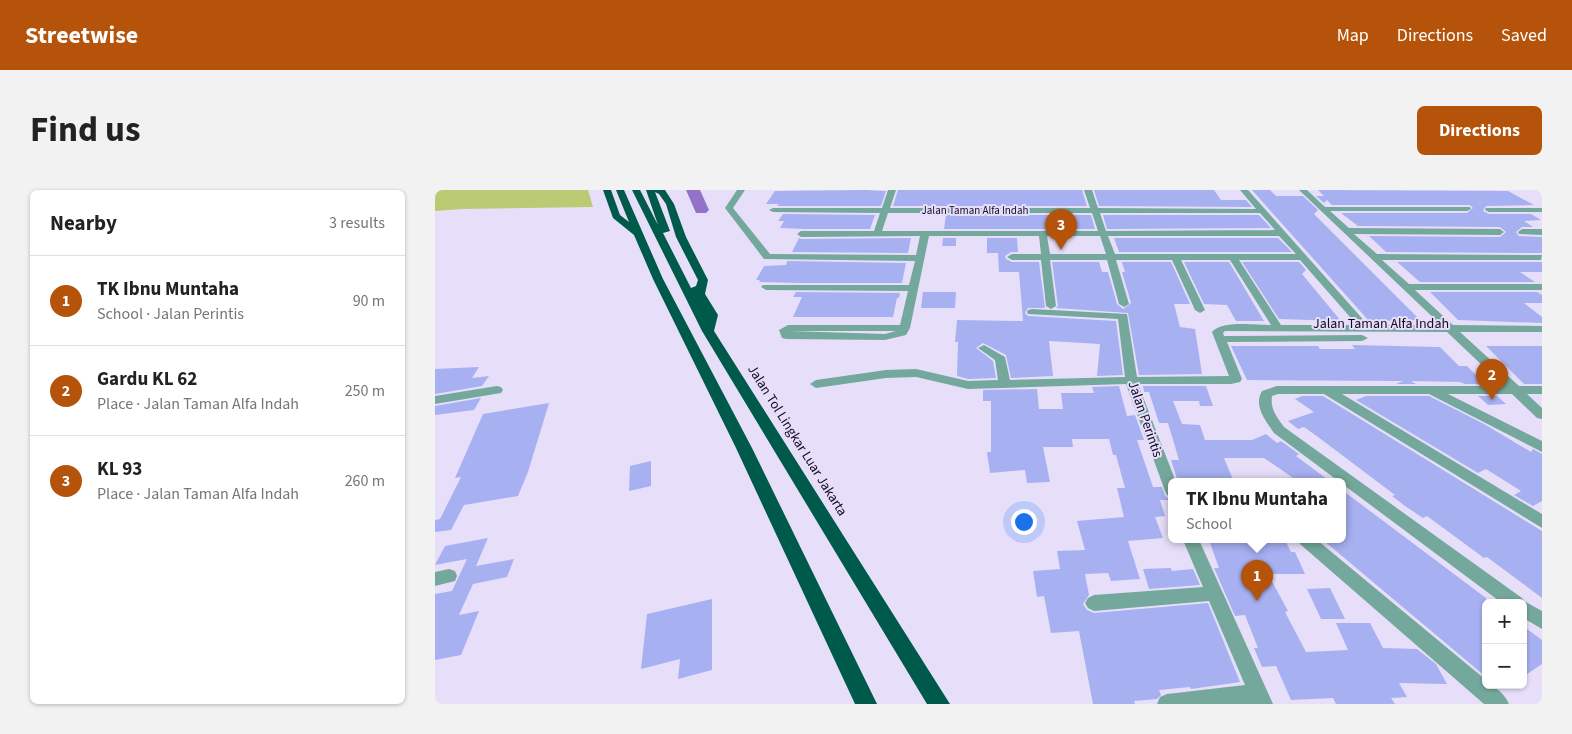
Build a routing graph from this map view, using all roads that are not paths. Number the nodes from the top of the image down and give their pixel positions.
1 (607, 190) edge
2 (621, 190) edge
3 (636, 190) edge
4 (650, 190) edge
5 (656, 190) edge
6 (741, 190) edge
7 (892, 190) edge
8 (1087, 190) edge
9 (1245, 190) edge
10 (1303, 190) edge
11 (885, 209) junction
12 (1324, 209) junction
13 (1467, 209) dead end
14 (773, 210) dead end
15 (1489, 210) dead end
16 (1542, 210) edge
17 (1095, 211) junction
18 (1263, 211) junction
19 (1347, 231) junction
20 (1500, 232) dead end
21 (1522, 232) dead end
22 (1542, 232) edge
23 (639, 233) junction
24 (801, 234) dead end
25 (877, 234) junction
26 (925, 234) junction
27 (1103, 234) junction
28 (1283, 234) junction
29 (1043, 235) junction
30 (1012, 257) dead end
31 (1111, 257) junction
32 (1175, 257) junction
33 (1233, 257) junction
34 (1303, 257) junction
35 (1374, 257) junction
36 (919, 258) junction
37 (1046, 258) junction
38 (1541, 258) edge
39 (765, 287) dead end
40 (1406, 287) junction
41 (1542, 287) edge
42 (913, 288) junction
43 (699, 296) junction
44 (1124, 304) dead end
45 (1051, 306) dead end
46 (1200, 310) dead end
47 (1032, 312) dead end
48 (1123, 316) joint
49 (905, 328) junction
50 (1278, 328) junction
51 (1447, 328) junction
52 (1366, 329) junction
53 (1542, 329) edge
54 (708, 331) junction
55 (1220, 334) junction
56 (1542, 337) edge
57 (1459, 338) junction
58 (984, 348) dead end
59 (1131, 381) junction
60 (816, 384) dead end
61 (1004, 384) junction
62 (497, 390) dead end
63 (1327, 390) junction
64 (1430, 390) junction
65 (1514, 390) junction
66 (1542, 390) edge
67 (435, 400) edge
68 (1542, 416) edge
69 (1542, 447) edge
70 (1345, 478) edge
71 (1346, 479) edge
72 (1168, 480) edge
73 (1542, 522) edge
74 (1192, 543) edge
75 (1310, 543) edge
76 (1214, 593) junction
77 (1511, 599) edge
78 (1094, 603) dead end
79 (1527, 611) edge
80 (1542, 621) edge
81 (1260, 699) edge
82 (866, 704) edge
83 (939, 704) edge
84 (1167, 704) edge
85 (1499, 704) edge

1 - 23 highway
2 - 23 highway
3 - 54 highway, Jalan Tol Lingkar Luar Jakarta
4 - 43 highway
5 - 43 highway
6 - 36 street
7 - 11 street
8 - 17 street
9 - 18 street, Jalan Taman Alfa Indah
10 - 12 street, Jalan Taman Alfa Indah
11 - 14 street, Jalan Taman Alfa Indah
11 - 17 street, Jalan Taman Alfa Indah
11 - 25 street
12 - 13 street
12 - 19 street, Jalan Taman Alfa Indah
15 - 16 street
17 - 18 street, Jalan Taman Alfa Indah
17 - 27 street
18 - 28 street, Jalan Taman Alfa Indah
19 - 20 street
19 - 35 street, Jalan Taman Alfa Indah
21 - 22 street
23 - 82 highway
24 - 25 street, Jalan Taman Alfa Indah
25 - 26 street, Jalan Taman Alfa Indah
26 - 29 street, Jalan Taman Alfa Indah
26 - 36 street
27 - 28 street, Jalan Taman Alfa Indah
27 - 29 street, Jalan Taman Alfa Indah
27 - 31 street
28 - 34 street, Jalan Taman Alfa Indah
29 - 37 street
30 - 37 street
31 - 32 street
31 - 37 street
31 - 44 street
32 - 33 street
32 - 46 street
33 - 34 street
33 - 50 street
34 - 52 street, Jalan Taman Alfa Indah
35 - 38 street
35 - 40 street, Jalan Taman Alfa Indah
36 - 42 street
37 - 45 street
39 - 42 street
40 - 41 street
40 - 51 street, Jalan Taman Alfa Indah
42 - 49 street
43 - 54 highway
47 - 48 street
48 - 59 street, Jalan Perintis
49 - 49 street
50 - 52 street, Jalan Taman Alfa Indah
50 - 55 street, Jalan Taman Alfa Indah
51 - 52 street, Jalan Taman Alfa Indah
51 - 53 street, Jalan Taman Alfa Indah
51 - 57 street
54 - 83 highway, Jalan Tol Lingkar Luar Jakarta
55 - 57 street, Jalan Taman Alfa Indah
55 - 59 street
56 - 57 street, Jalan Taman Alfa Indah
57 - 65 street
58 - 61 street
59 - 61 street
59 - 72 street, Jalan Perintis
60 - 61 street
62 - 67 street
63 - 64 street
63 - 70 street
63 - 73 street
64 - 65 street
64 - 69 street
65 - 66 street
65 - 68 street
71 - 77 street
74 - 76 street
75 - 85 street
76 - 78 street
76 - 81 street
79 - 80 street
81 - 84 street

